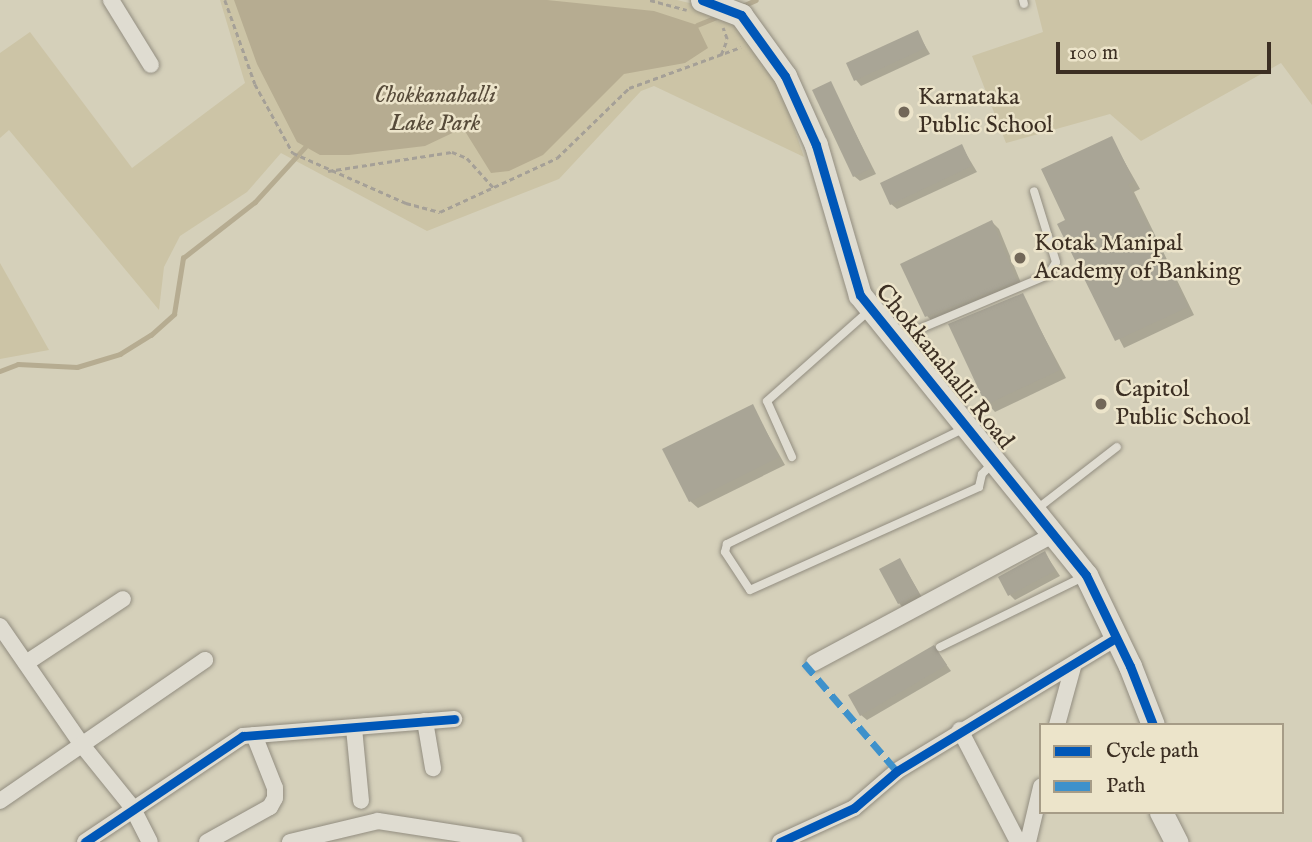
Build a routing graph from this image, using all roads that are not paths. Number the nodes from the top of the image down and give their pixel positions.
1 (111, 0) edge
2 (695, 5) edge
3 (727, 11) edge
4 (151, 65) dead end
5 (1034, 191) dead end
6 (870, 310) junction
7 (896, 339) junction
8 (968, 426) junction
9 (1117, 447) dead end
10 (792, 457) dead end
11 (996, 461) junction
12 (1036, 510) junction
13 (1055, 534) junction
14 (1086, 575) junction
15 (123, 599) dead end
16 (0, 626) edge
17 (1116, 638) junction
18 (940, 647) dead end
19 (205, 660) dead end
20 (26, 663) junction
21 (814, 663) dead end
22 (1073, 667) junction
23 (454, 719) dead end
24 (425, 721) junction
25 (1058, 723) edge
26 (1152, 723) edge
27 (354, 728) junction
28 (960, 730) junction
29 (254, 735) junction
30 (82, 745) junction
31 (433, 768) dead end
32 (1039, 795) edge
33 (0, 801) edge
34 (361, 801) dead end
35 (132, 807) junction
36 (1162, 814) edge
37 (85, 842) edge
38 (150, 842) edge
39 (207, 842) edge
40 (290, 842) edge
41 (514, 842) edge
42 (780, 842) edge
43 (1018, 842) edge
44 (1028, 842) edge
45 (1176, 842) edge

1 - 4 street
2 - 3 street
3 - 6 street, Chokkanahalli Road
5 - 7 lane
6 - 7 street, Chokkanahalli Road
6 - 10 lane
7 - 8 street, Chokkanahalli Road
8 - 11 street, Chokkanahalli Road
8 - 11 lane
9 - 12 lane
11 - 12 street, Chokkanahalli Road
12 - 13 street, Chokkanahalli Road
13 - 14 street, Chokkanahalli Road
13 - 21 street
14 - 17 street, Chokkanahalli Road
14 - 18 lane
15 - 20 street
16 - 20 street
17 - 22 street
17 - 26 street, Chokkanahalli Road
19 - 30 street
20 - 30 street
22 - 25 street
22 - 28 street
23 - 24 street
24 - 27 street
24 - 31 street
27 - 29 street
27 - 34 street
28 - 42 street
28 - 43 street
29 - 35 street
29 - 39 street
30 - 33 street
30 - 35 street
32 - 44 street
35 - 37 street
35 - 38 street
36 - 45 street
40 - 41 street

